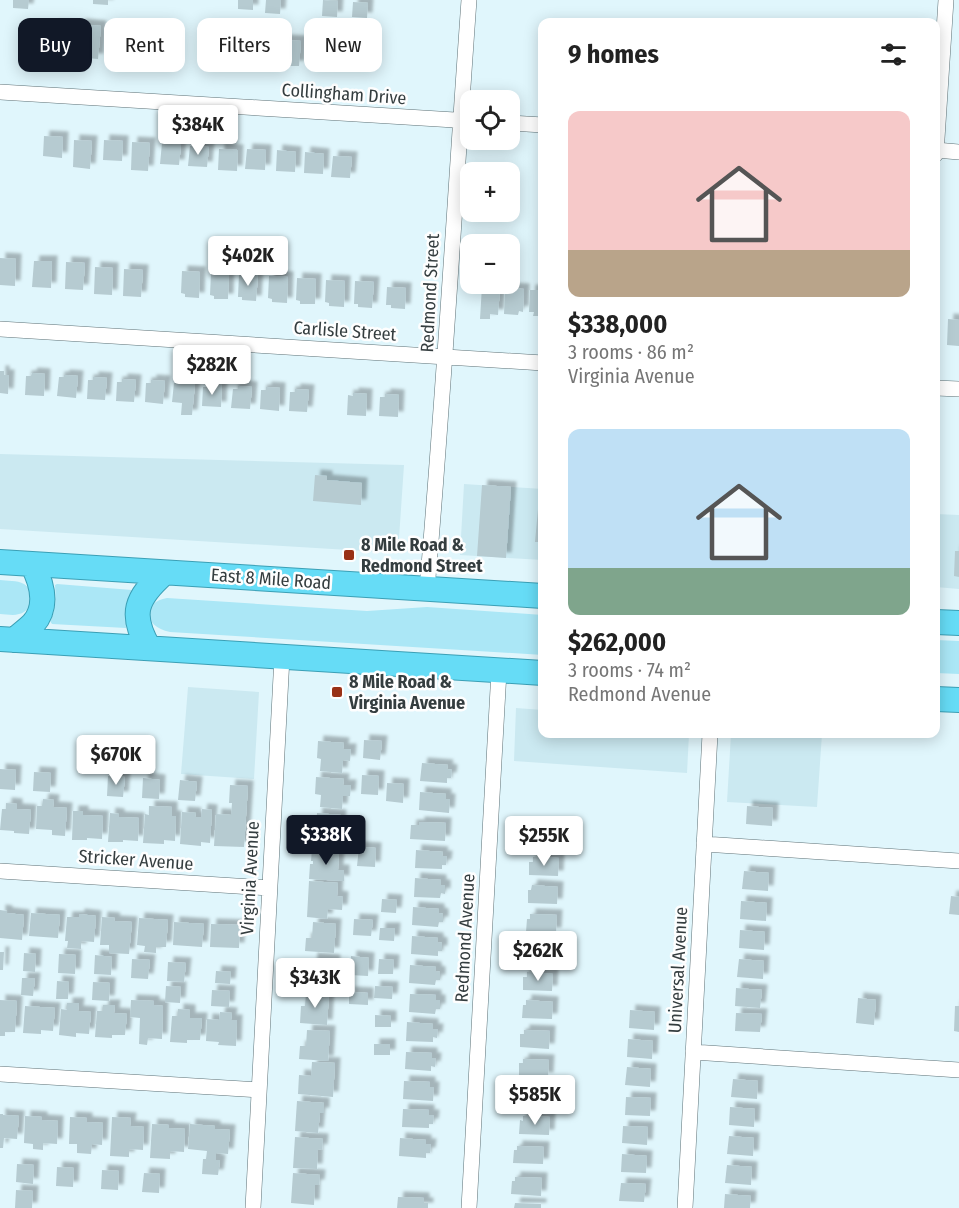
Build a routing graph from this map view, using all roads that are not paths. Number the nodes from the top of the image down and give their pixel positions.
1 (469, 0) edge
2 (946, 0) edge
3 (467, 90) edge
4 (940, 91) edge
5 (0, 92) edge
6 (460, 120) edge
7 (520, 124) edge
8 (538, 125) edge
9 (463, 150) edge
10 (940, 151) edge
11 (959, 152) edge
12 (0, 329) edge
13 (446, 357) junction
14 (538, 363) edge
15 (940, 388) edge
16 (959, 389) edge
17 (0, 562) edge
18 (32, 564) junction
19 (164, 573) junction
20 (427, 589) junction
21 (538, 596) edge
22 (940, 622) edge
23 (959, 623) edge
24 (7, 640) edge
25 (149, 648) junction
26 (282, 657) junction
27 (499, 671) junction
28 (538, 673) edge
29 (940, 699) edge
30 (959, 700) edge
31 (710, 738) edge
32 (704, 844) junction
33 (959, 861) edge
34 (0, 871) edge
35 (269, 888) junction
36 (693, 1052) junction
37 (959, 1070) edge
38 (0, 1074) edge
39 (259, 1090) junction
40 (253, 1208) edge
41 (469, 1208) edge
42 (685, 1208) edge

1 - 3 street, Redmond Street
2 - 4 street
5 - 6 street, Collingham Drive
7 - 8 street
9 - 13 street, Redmond Street
10 - 11 street
12 - 13 street, Carlisle Street
13 - 14 street, Carlisle Street
13 - 20 street, Redmond Street
15 - 16 street
17 - 18 highway, East 8 Mile Road
18 - 19 highway, East 8 Mile Road
18 - 24 highway
19 - 20 highway, East 8 Mile Road
19 - 25 highway
20 - 21 highway, East 8 Mile Road
22 - 23 highway
24 - 25 highway
25 - 26 highway
26 - 27 highway
26 - 35 street, Virginia Avenue
27 - 28 highway
27 - 41 street, Redmond Avenue
29 - 30 highway
31 - 32 street, Universal Avenue
32 - 33 street
32 - 36 street, Universal Avenue
34 - 35 street, Stricker Avenue
35 - 39 street, Virginia Avenue
36 - 37 street
36 - 42 street, Universal Avenue
38 - 39 street
39 - 40 street, Virginia Avenue

